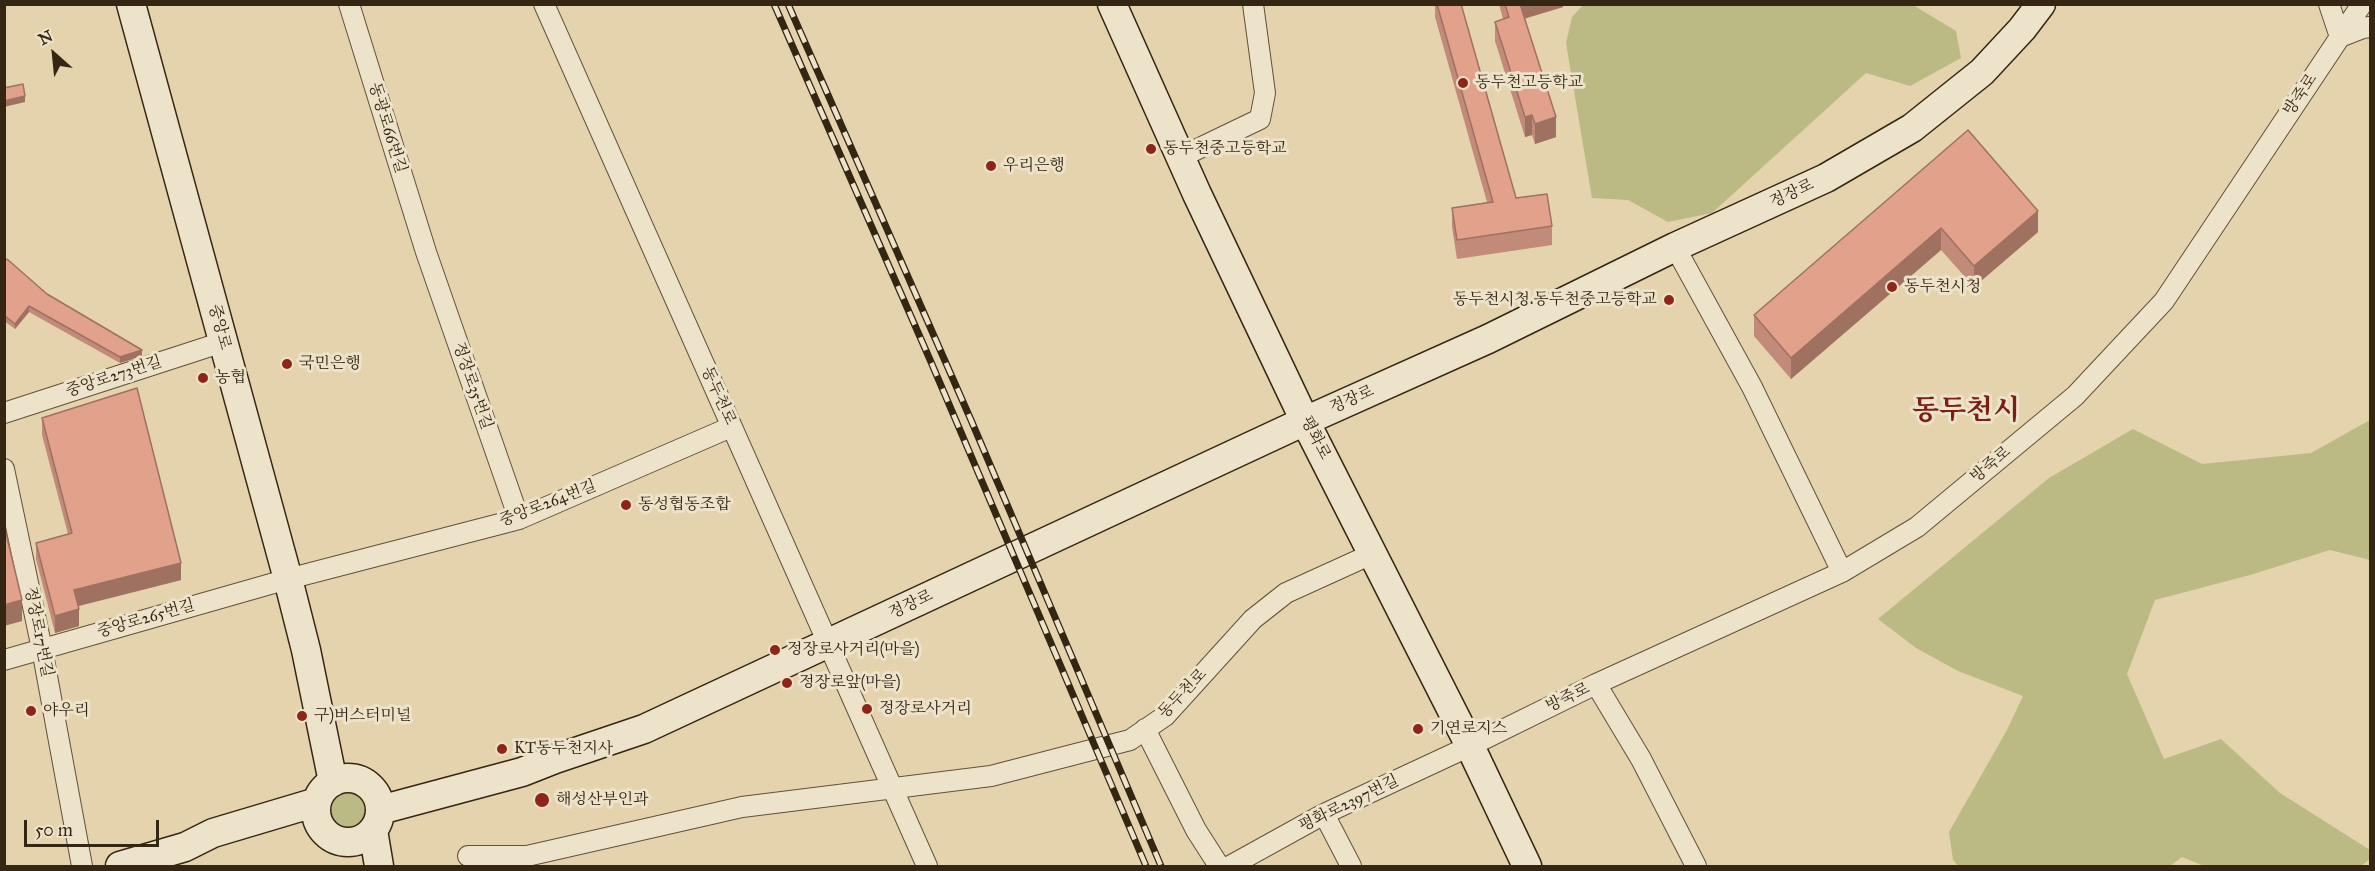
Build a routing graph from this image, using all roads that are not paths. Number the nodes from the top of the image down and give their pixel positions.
1 (131, 4) edge
2 (349, 4) edge
3 (544, 4) edge
4 (1112, 4) edge
5 (1253, 4) edge
6 (2041, 4) edge
7 (2329, 4) edge
8 (2362, 4) edge
9 (2370, 27) edge
10 (2340, 37) junction
11 (1180, 157) junction
12 (1675, 247) junction
13 (426, 252) joint
14 (223, 342) junction
15 (4, 413) edge
16 (1305, 421) junction
17 (731, 427) junction
18 (4, 468) edge
19 (519, 519) junction
20 (1374, 553) junction
21 (1842, 572) junction
22 (288, 579) junction
23 (828, 644) junction
24 (42, 649) junction
25 (4, 660) edge
26 (1596, 684) junction
27 (1145, 729) junction
28 (1470, 746) junction
29 (893, 787) junction
30 (352, 814) edge
31 (1324, 814) junction
32 (468, 856) dead end
33 (529, 861) edge
34 (82, 867) edge
35 (120, 867) edge
36 (378, 867) edge
37 (927, 867) edge
38 (1219, 867) edge
39 (1230, 867) edge
40 (1351, 867) edge
41 (1527, 867) edge
42 (1696, 867) edge

1 - 14 street, 중앙로
2 - 13 street, 동광로66번길
3 - 17 street, 동두천로
4 - 11 street, 평화로
5 - 11 street
6 - 12 street, 정장로
7 - 10 street
8 - 10 street, 방죽로
9 - 10 street
10 - 21 street, 방죽로
11 - 16 street, 평화로
12 - 16 street, 정장로
12 - 21 street
13 - 19 street, 정장로35번길
14 - 15 street, 중앙로273번길
14 - 22 street, 중앙로
16 - 20 street, 평화로
16 - 23 street, 정장로
17 - 19 street, 중앙로264번길
17 - 23 street, 동두천로
18 - 24 street, 정장로17번길
19 - 22 street, 중앙로264번길
20 - 27 street, 동두천로
20 - 28 street, 평화로
21 - 26 street, 방죽로
22 - 24 street, 중앙로265번길
22 - 30 street, 중앙로
23 - 29 street, 동두천로
23 - 30 street, 정장로
24 - 25 street, 중앙로265번길
24 - 34 street, 정장로17번길
26 - 28 street, 방죽로
26 - 42 street
27 - 29 street, 동두천로
27 - 38 street
28 - 31 street, 평화로2397번길
28 - 41 street, 평화로
29 - 33 street, 동두천로
29 - 37 street, 동두천로
30 - 35 street, 정장로
30 - 36 street, 중앙로
31 - 39 street, 평화로2397번길
31 - 40 street
32 - 33 street, 동두천로

